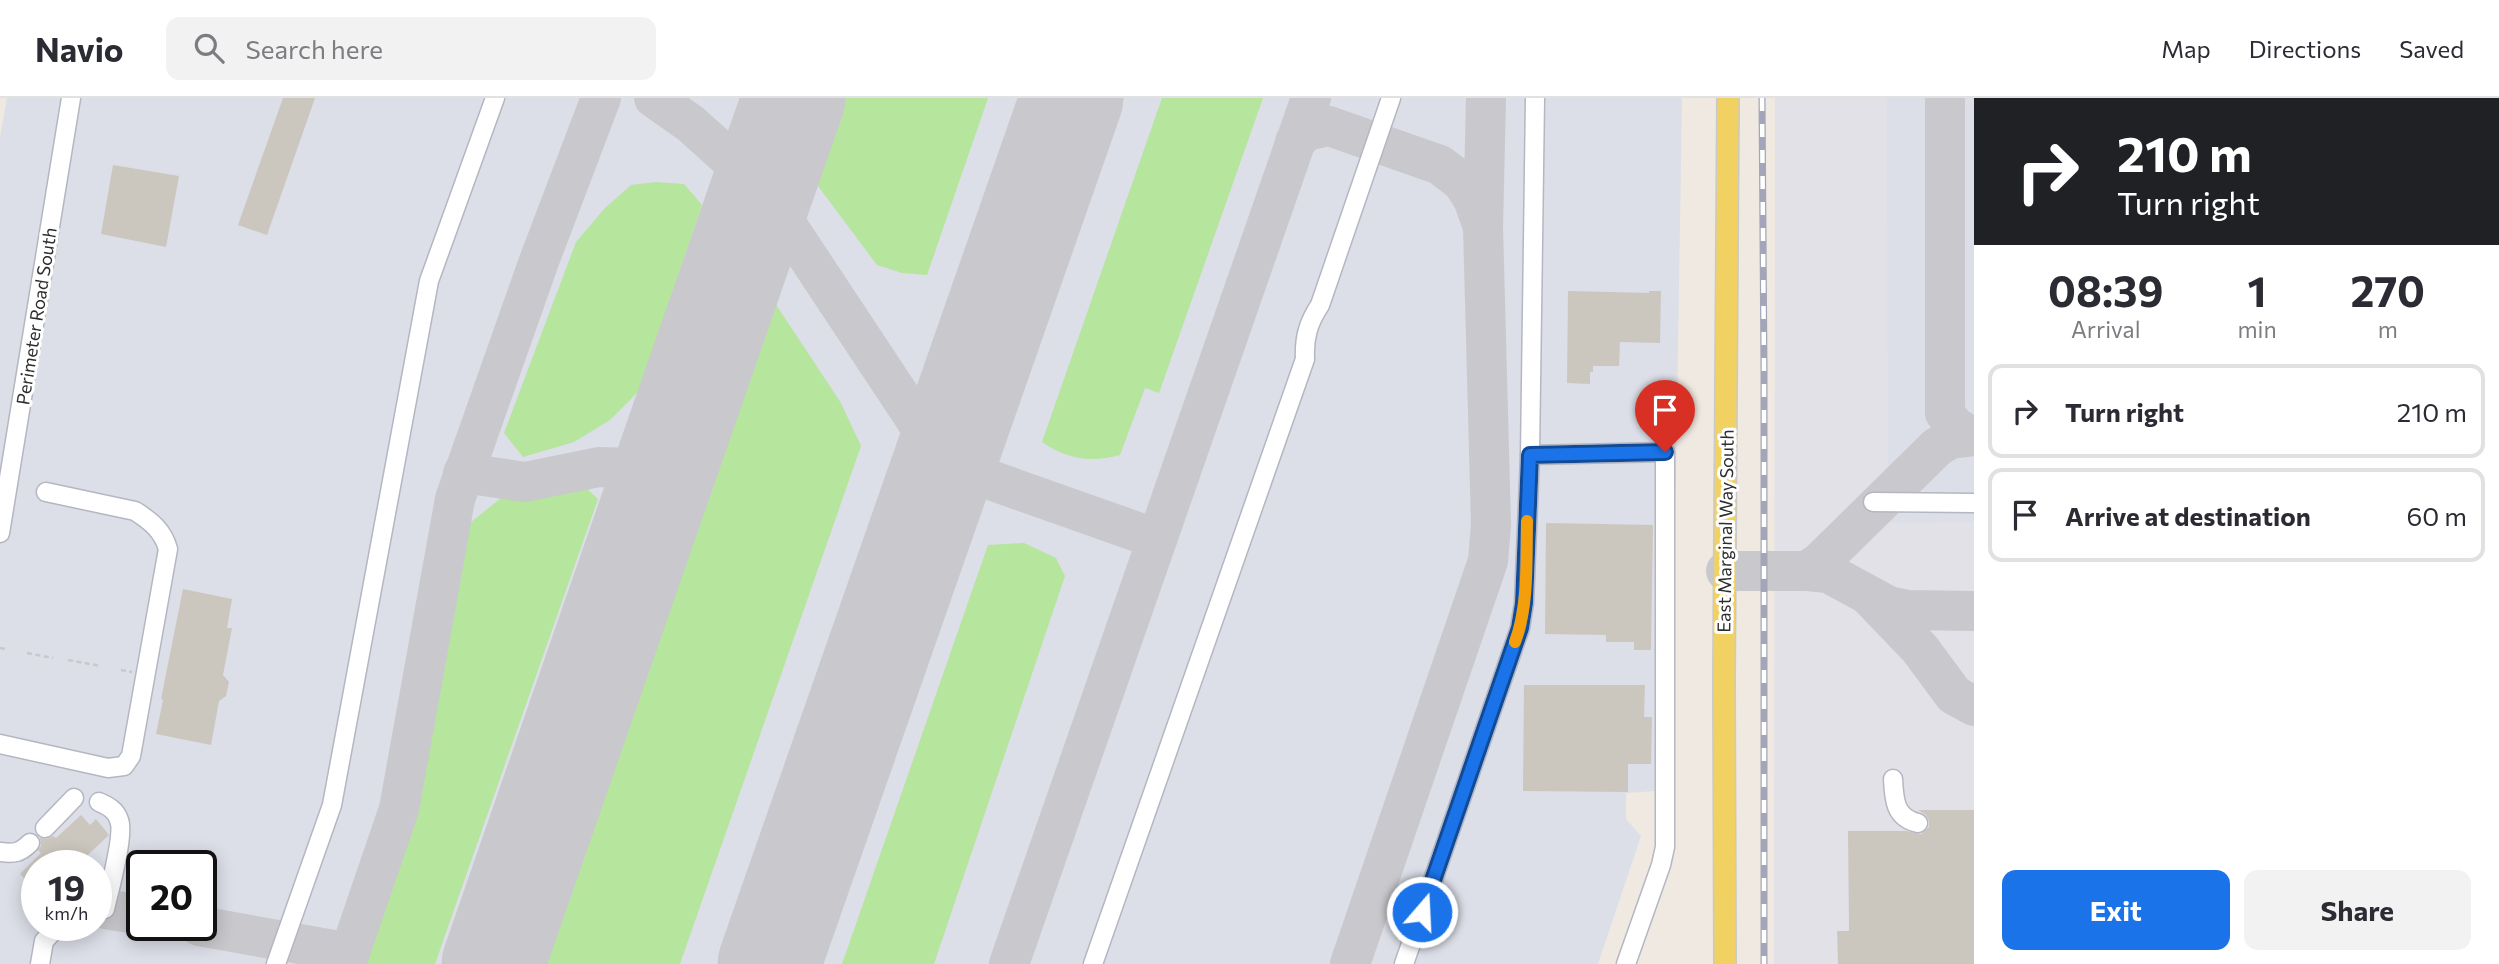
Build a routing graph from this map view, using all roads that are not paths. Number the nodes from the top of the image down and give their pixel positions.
1 (71, 98) edge
2 (495, 98) edge
3 (1391, 98) edge
4 (1535, 98) edge
5 (1728, 98) edge
6 (1530, 455) junction
7 (46, 492) dead end
8 (1873, 502) dead end
9 (1974, 503) edge
10 (0, 533) edge
11 (0, 744) edge
12 (1893, 779) dead end
13 (74, 798) dead end
14 (99, 802) dead end
15 (1918, 823) dead end
16 (45, 828) dead end
17 (30, 843) dead end
18 (0, 852) edge
19 (112, 875) edge
20 (44, 941) edge
21 (40, 964) edge
22 (276, 964) edge
23 (1093, 964) edge
24 (1404, 964) edge
25 (1626, 964) edge
26 (1725, 964) edge

1 - 10 lane, Perimeter Road South
2 - 22 lane
3 - 23 lane
4 - 6 lane
5 - 26 main road, East Marginal Way South
6 - 24 lane
6 - 25 lane
7 - 11 lane
8 - 9 lane
12 - 15 lane
13 - 16 lane
14 - 19 lane
17 - 18 lane
20 - 21 lane

